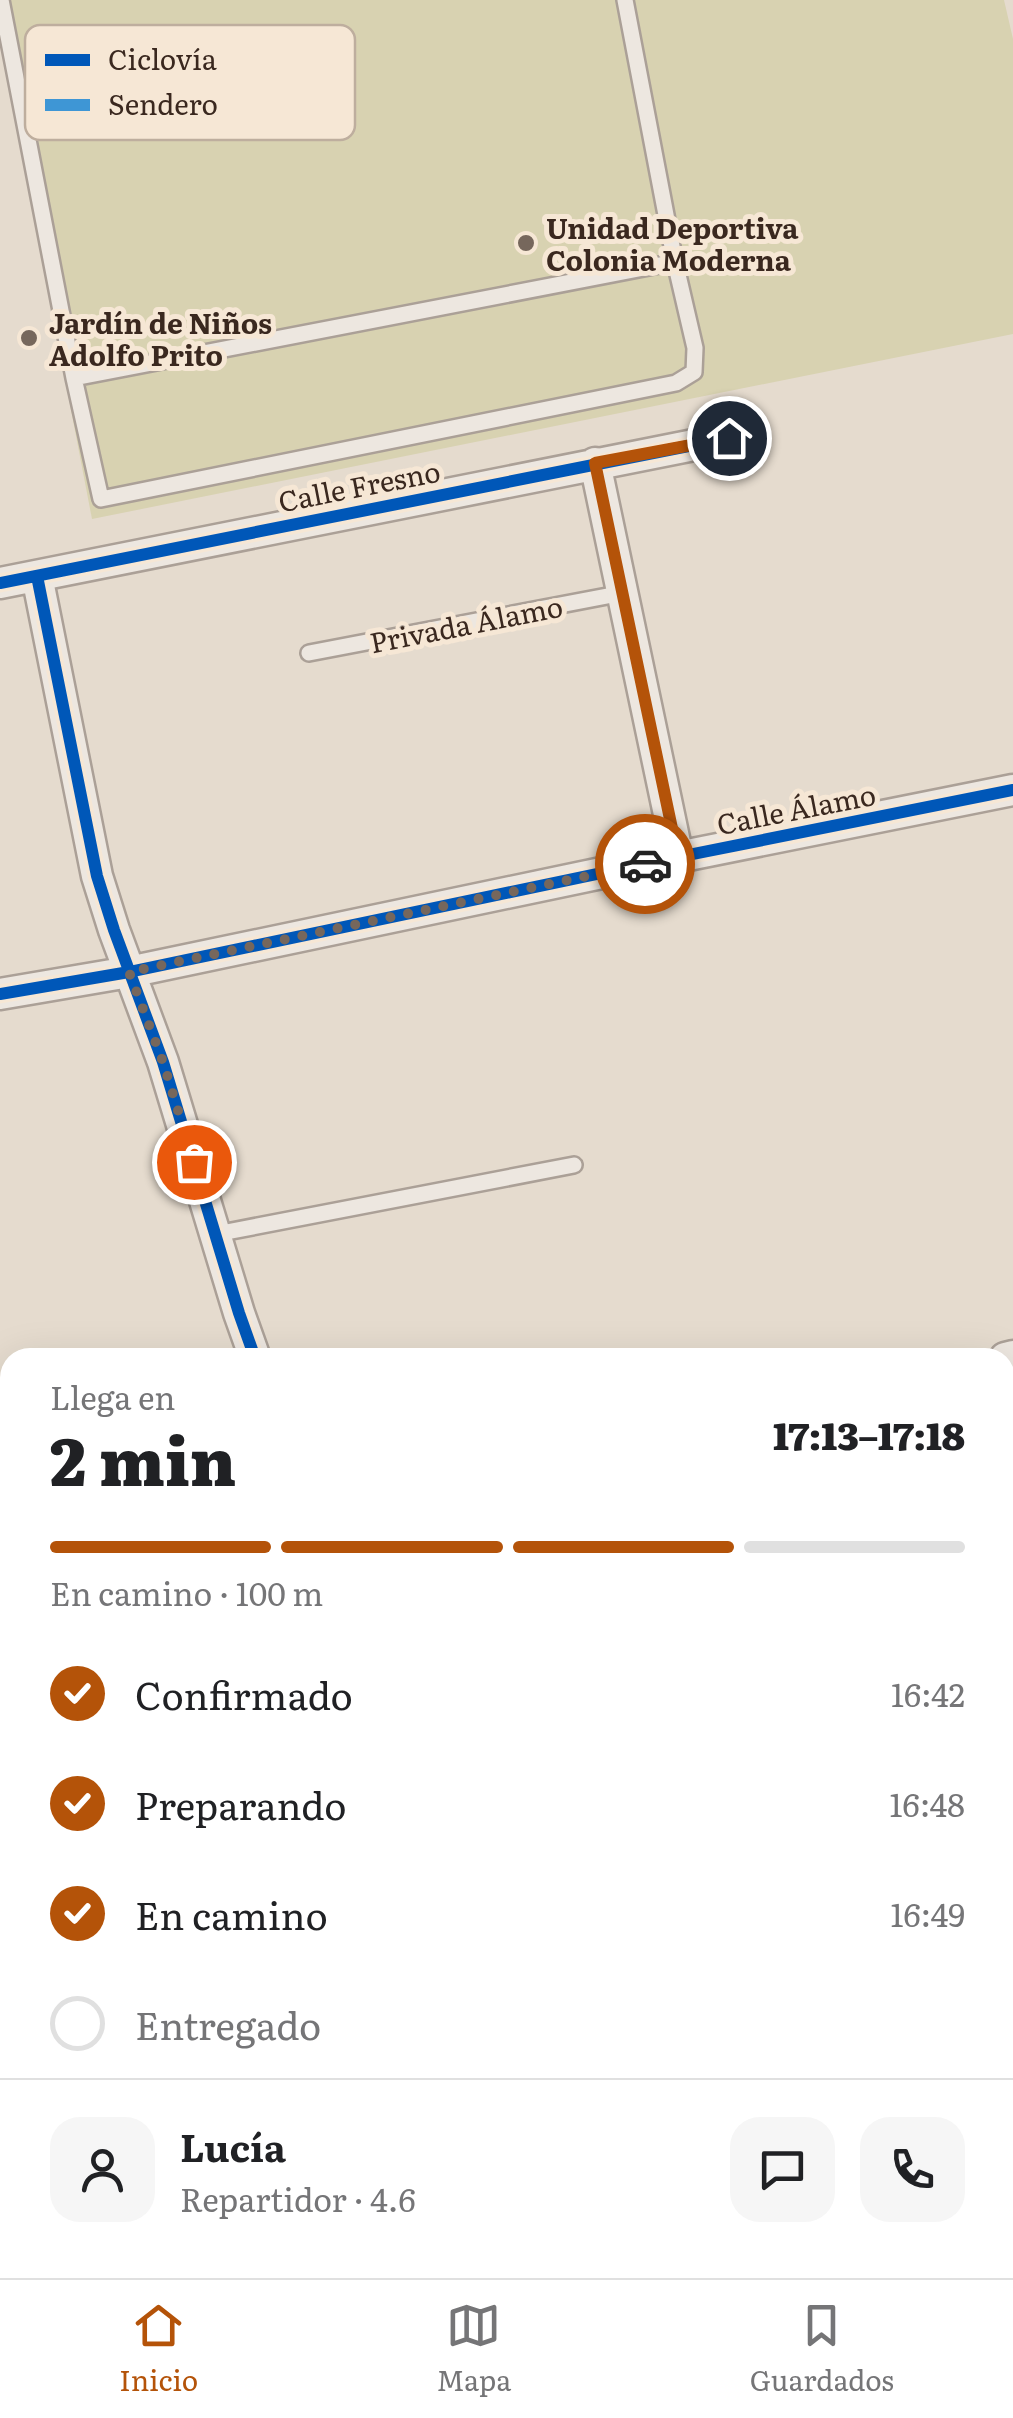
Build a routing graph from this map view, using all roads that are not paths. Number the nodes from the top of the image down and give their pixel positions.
1 (1, 0) edge
2 (625, 0) edge
3 (25, 124) edge
4 (28, 140) edge
5 (675, 262) junction
6 (74, 378) junction
7 (729, 438) dead end
8 (595, 463) junction
9 (37, 576) junction
10 (0, 583) edge
11 (623, 593) junction
12 (309, 653) dead end
13 (1013, 790) edge
14 (678, 857) junction
15 (129, 972) junction
16 (0, 994) edge
17 (574, 1165) dead end
18 (216, 1234) junction
19 (251, 1348) edge

1 - 3 lane
2 - 5 lane
4 - 6 lane
5 - 6 lane
5 - 6 lane
7 - 8 street, Calle Fresno
8 - 9 street, Calle Fresno
8 - 11 street
9 - 10 street, Calle Fresno
9 - 15 street
11 - 12 lane, Privada Álamo
11 - 14 street
13 - 14 street, Calle Álamo
14 - 15 street, Calle Álamo
15 - 16 street, Calle Álamo
15 - 18 street
17 - 18 lane
18 - 19 street

